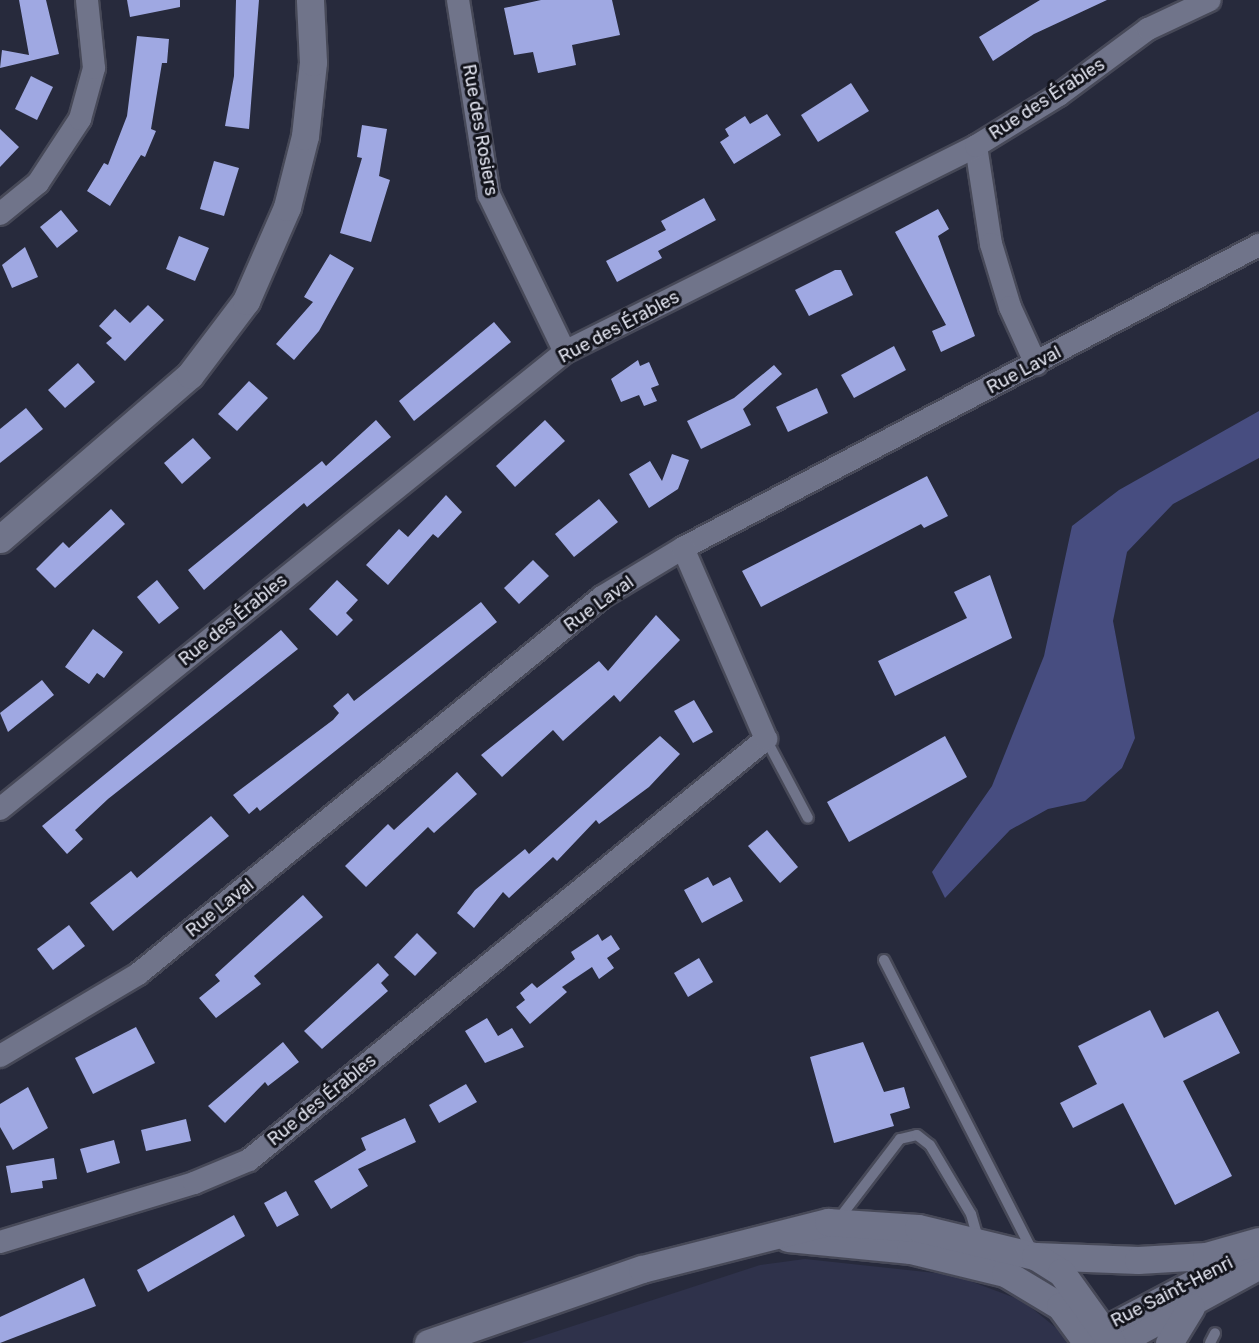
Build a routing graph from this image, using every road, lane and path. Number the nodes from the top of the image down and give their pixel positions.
1 (87, 0) edge
2 (310, 0) edge
3 (458, 0) edge
4 (1210, 0) edge
5 (976, 146) junction
6 (0, 214) edge
7 (1259, 245) edge
8 (565, 352) junction
9 (1036, 364) junction
10 (0, 539) edge
11 (683, 548) junction
12 (766, 739) junction
13 (0, 809) edge
14 (808, 818) dead end
15 (884, 960) dead end
16 (0, 1056) edge
17 (837, 1222) junction
18 (766, 1235) junction
19 (978, 1239) junction
20 (1259, 1241) edge
21 (0, 1242) edge
22 (1259, 1247) edge
23 (1035, 1256) junction
24 (1259, 1269) edge
25 (1191, 1307) junction
26 (1102, 1339) edge
27 (428, 1343) edge
28 (1169, 1343) edge

1 - 6 street
2 - 10 street
3 - 8 street, Rue des Rosiers
4 - 5 street, Rue des Érables
5 - 8 street, Rue des Érables
5 - 9 street
7 - 9 street, Rue Laval
8 - 13 street, Rue des Érables
9 - 11 street, Rue Laval
11 - 12 street
11 - 16 street, Rue Laval
12 - 14 lane
12 - 21 street, Rue des Érables
15 - 23 lane
17 - 18 street
17 - 19 street
17 - 19 lane
18 - 26 street
18 - 27 street
19 - 23 street
20 - 23 street
22 - 26 street, Rue Saint-Henri
23 - 26 street
24 - 25 street, Rue Saint-Henri
25 - 26 street, Rue Saint-Henri
25 - 28 street

